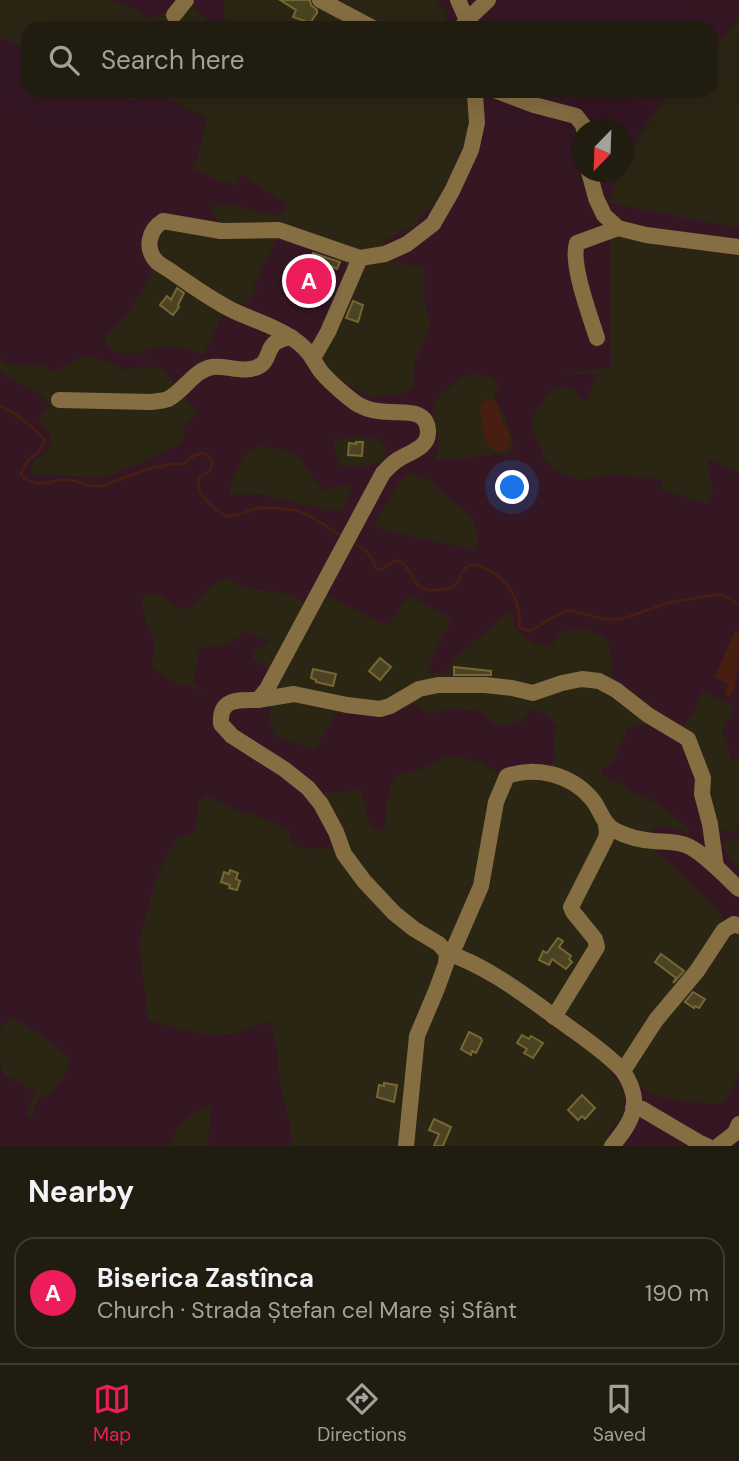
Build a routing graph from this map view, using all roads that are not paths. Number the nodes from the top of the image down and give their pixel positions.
1 (186, 0) edge
2 (320, 0) edge
3 (458, 0) edge
4 (488, 0) edge
5 (174, 15) dead end
6 (360, 21) edge
7 (463, 21) edge
8 (467, 21) edge
9 (475, 98) edge
10 (514, 98) edge
11 (578, 119) edge
12 (592, 182) edge
13 (618, 228) junction
14 (739, 247) edge
15 (360, 258) junction
16 (291, 337) junction
17 (597, 338) dead end
18 (313, 358) junction
19 (59, 400) dead end
20 (258, 700) junction
21 (606, 824) junction
22 (716, 867) junction
23 (739, 889) edge
24 (739, 926) edge
25 (447, 953) junction
26 (554, 1017) junction
27 (623, 1071) junction
28 (633, 1108) junction
29 (739, 1124) edge
30 (407, 1146) edge
31 (612, 1146) edge
32 (707, 1146) edge
33 (718, 1146) edge

1 - 5 street
2 - 6 street
3 - 7 street
4 - 8 street
9 - 15 street
10 - 11 street
12 - 13 street
13 - 14 street
13 - 17 street
15 - 16 street
15 - 18 street
16 - 18 street
16 - 19 street
18 - 20 street
20 - 22 street
20 - 25 street
21 - 22 street
21 - 25 street
21 - 26 street
22 - 23 street
24 - 27 street
25 - 26 street
25 - 30 street
26 - 27 street
27 - 28 street
28 - 31 street
28 - 32 street
29 - 33 street

